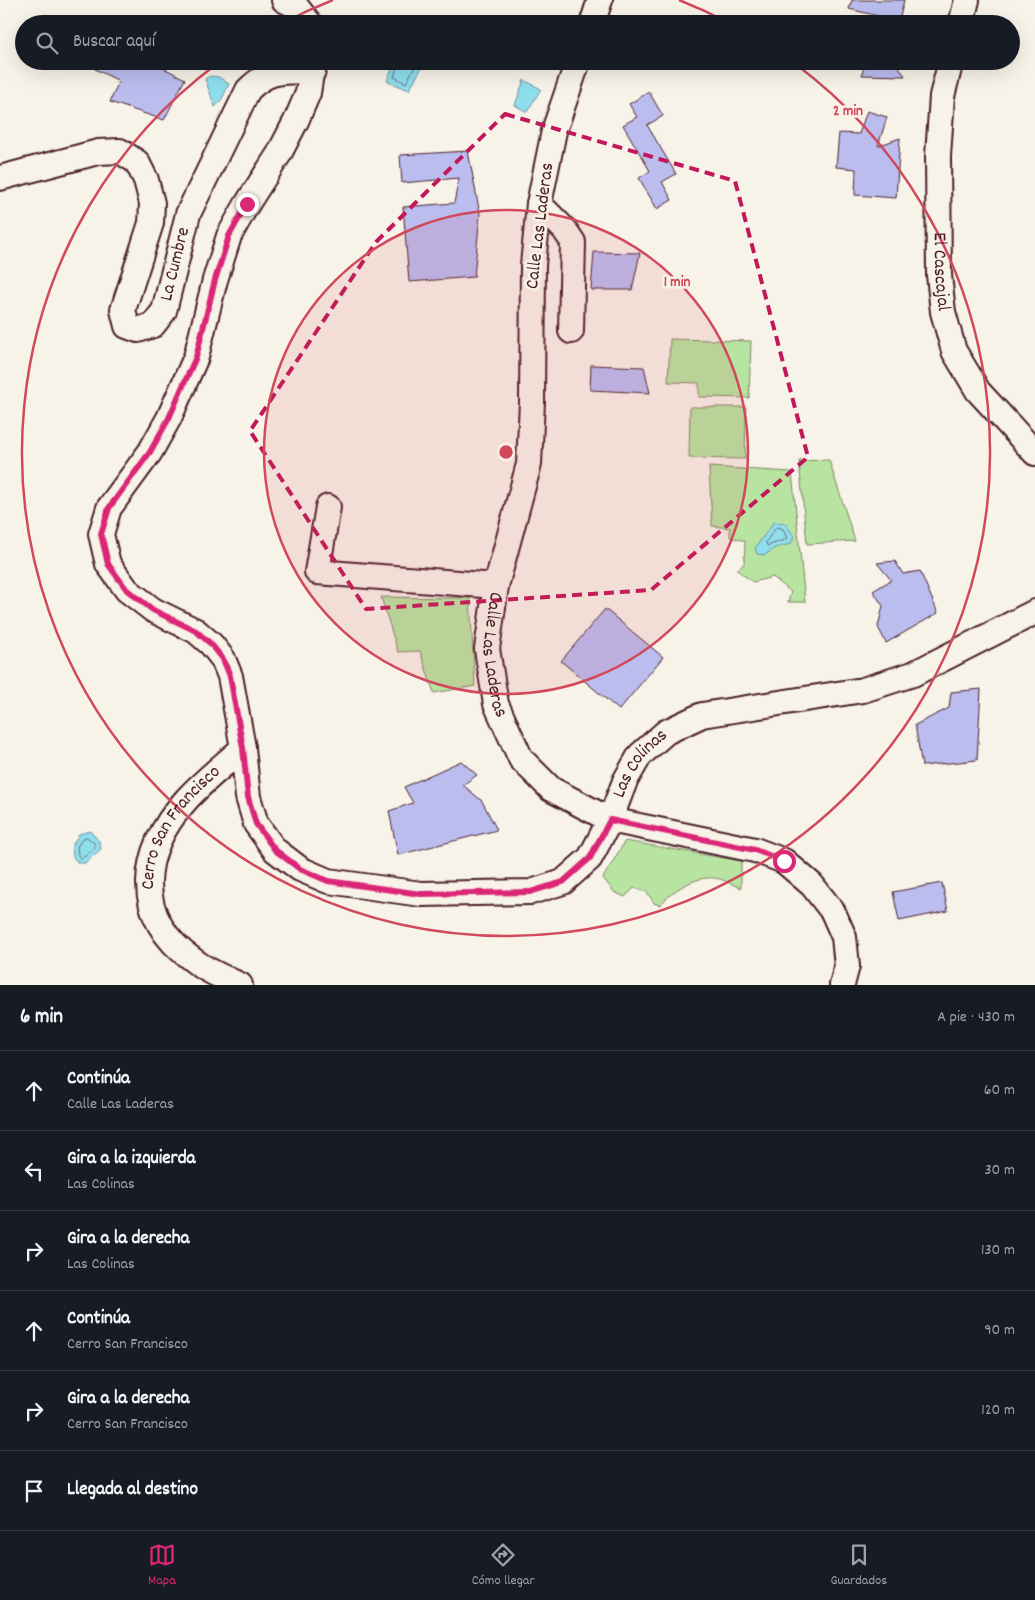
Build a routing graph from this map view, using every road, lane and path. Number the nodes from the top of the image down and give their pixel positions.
1 (284, 0) edge
2 (600, 0) edge
3 (967, 0) edge
4 (303, 15) edge
5 (595, 15) edge
6 (963, 15) edge
7 (288, 70) edge
8 (312, 70) edge
9 (575, 70) edge
10 (949, 70) edge
11 (0, 178) edge
12 (539, 204) junction
13 (571, 331) dead end
14 (1035, 453) edge
15 (328, 507) dead end
16 (496, 586) junction
17 (1035, 612) edge
18 (243, 748) junction
19 (610, 820) junction
20 (240, 985) edge
21 (842, 985) edge

1 - 4 street
2 - 5 street
3 - 6 street
7 - 11 street, La Cumbre
8 - 18 street, Cerro San Francisco
9 - 12 street, Calle Las Laderas
10 - 14 street, El Cascajal
12 - 13 street
12 - 16 street, Calle Las Laderas
15 - 16 street
16 - 19 street, Calle Las Laderas
17 - 19 street, Las Colinas
18 - 19 street, Las Colinas
18 - 20 street, Cerro San Francisco
19 - 21 street, Calle Las Laderas

